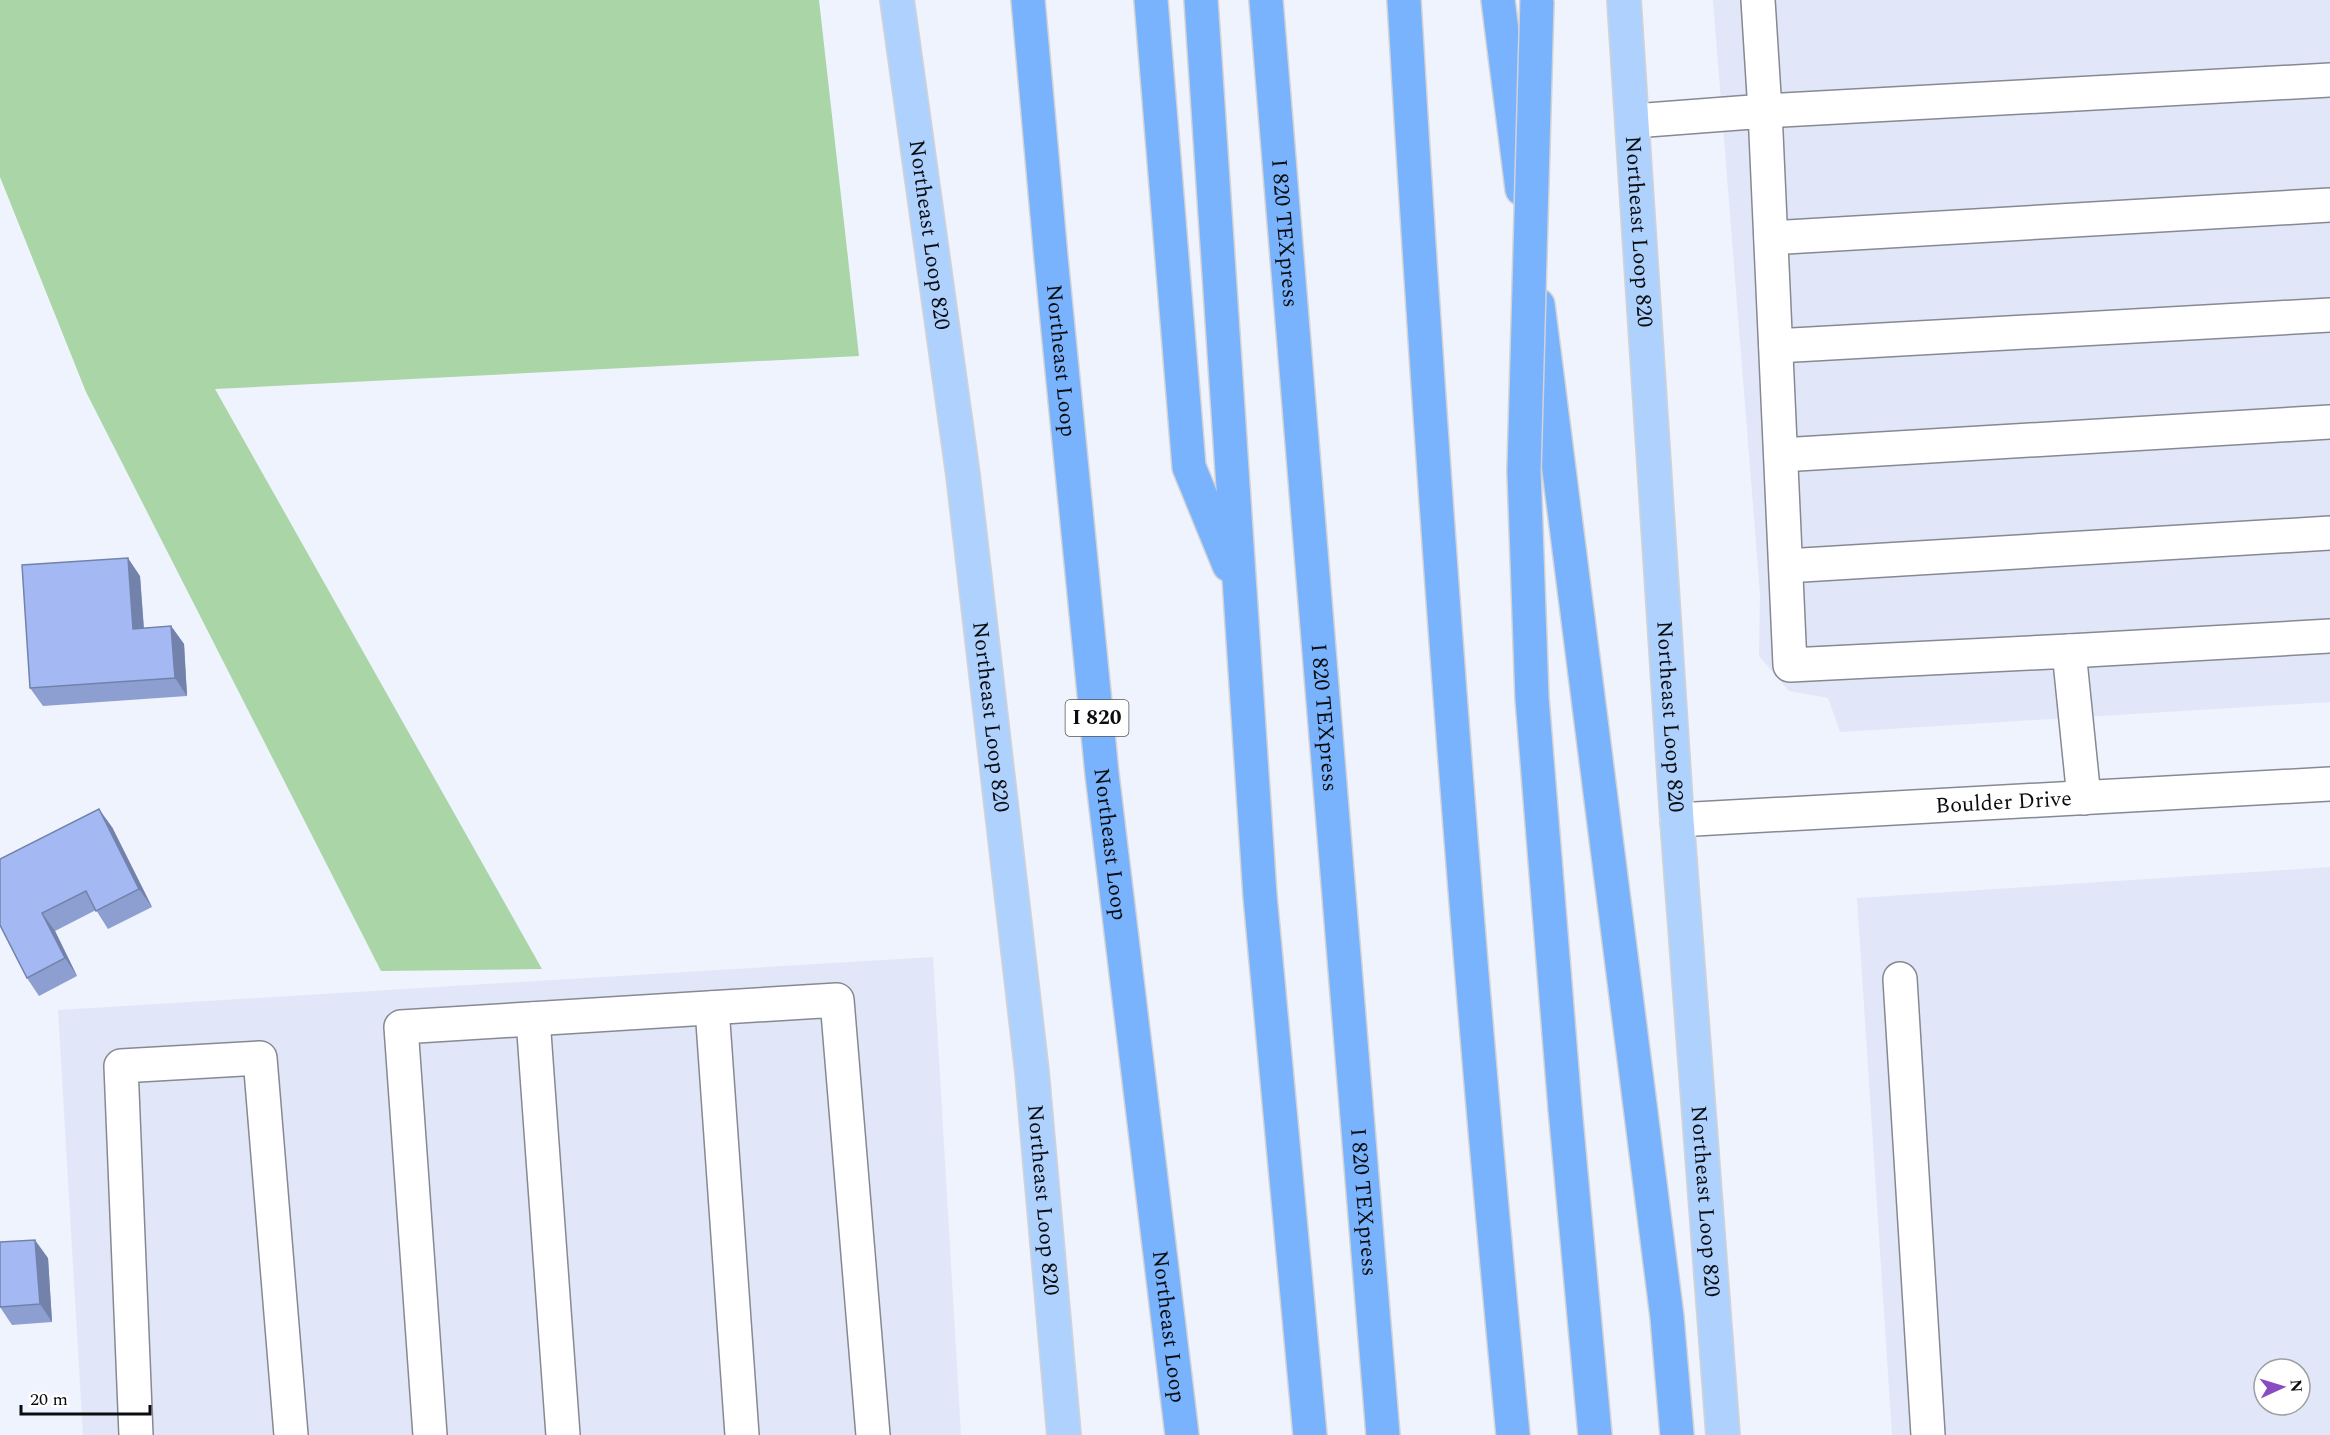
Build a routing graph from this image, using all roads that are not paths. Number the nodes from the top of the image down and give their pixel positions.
1 (897, 0) edge
2 (1028, 0) edge
3 (1151, 0) edge
4 (1201, 0) edge
5 (1266, 0) edge
6 (1404, 0) edge
7 (1498, 0) edge
8 (1537, 0) edge
9 (1624, 0) edge
10 (1758, 0) edge
11 (1765, 0) edge
12 (2330, 80) edge
13 (1765, 111) junction
14 (1634, 121) junction
15 (2330, 205) edge
16 (1771, 238) junction
17 (2330, 315) edge
18 (1776, 346) junction
19 (2330, 422) edge
20 (1781, 454) junction
21 (2330, 533) edge
22 (1786, 566) junction
23 (1240, 590) junction
24 (2330, 636) edge
25 (2069, 651) junction
26 (2330, 784) edge
27 (2084, 798) junction
28 (1677, 820) junction
29 (1900, 979) dead end
30 (712, 1008) junction
31 (533, 1019) junction
32 (136, 1435) edge
33 (291, 1435) edge
34 (430, 1435) edge
35 (563, 1435) edge
36 (742, 1435) edge
37 (873, 1435) edge
38 (1064, 1435) edge
39 (1182, 1435) edge
40 (1310, 1435) edge
41 (1383, 1435) edge
42 (1513, 1435) edge
43 (1595, 1435) edge
44 (1677, 1435) edge
45 (1723, 1435) edge
46 (1928, 1435) edge

1 - 38 main road, Northeast Loop 820
2 - 39 highway, Northeast Loop / I 820
3 - 23 highway
4 - 23 highway
5 - 41 highway, I 820 TEXpress
6 - 42 highway
7 - 44 highway
8 - 43 highway, bridge
9 - 14 main road, Northeast Loop 820
10 - 11 street
10 - 13 street
12 - 13 street
13 - 14 street
13 - 16 street
14 - 28 main road, Northeast Loop 820
15 - 16 street
16 - 18 street
17 - 18 street
18 - 20 street
19 - 20 street
20 - 22 street
21 - 22 street
22 - 25 street
23 - 40 highway
24 - 25 street
25 - 27 street
26 - 27 street, Boulder Drive
27 - 28 street, Boulder Drive
28 - 45 main road, Northeast Loop 820
29 - 46 street
30 - 31 street
30 - 36 street
30 - 37 street
31 - 34 street
31 - 35 street
32 - 33 street

